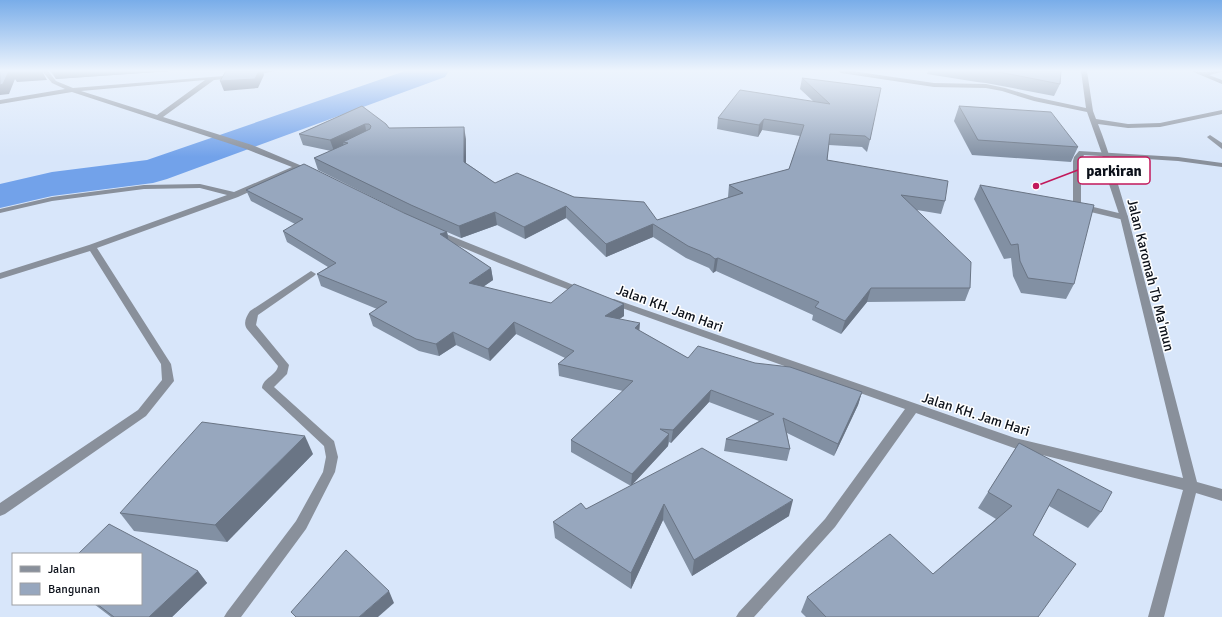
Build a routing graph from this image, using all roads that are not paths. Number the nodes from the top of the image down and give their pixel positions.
1 (13, 100) edge
2 (102, 100) edge
3 (185, 100) edge
4 (1037, 100) edge
5 (1088, 100) edge
6 (0, 102) edge
7 (1090, 111) junction
8 (1222, 112) edge
9 (161, 119) junction
10 (1094, 121) junction
11 (1210, 137) dead end
12 (1222, 147) edge
13 (1106, 154) junction
14 (1222, 165) edge
15 (306, 167) junction
16 (320, 176) edge
17 (235, 195) junction
18 (0, 212) edge
19 (1124, 217) junction
20 (424, 227) edge
21 (92, 246) junction
22 (311, 274) dead end
23 (0, 276) edge
24 (913, 408) junction
25 (1191, 486) junction
26 (1222, 495) edge
27 (0, 510) edge
28 (232, 617) edge
29 (744, 617) edge
30 (1156, 617) edge

1 - 6 street
2 - 9 street
3 - 9 street
4 - 7 street
5 - 7 street, Jalan Karomah Tb Ma'mun
7 - 10 street, Jalan Karomah Tb Ma'mun
8 - 10 street
9 - 15 street
10 - 13 street, Jalan Karomah Tb Ma'mun
11 - 12 street
13 - 14 street
13 - 19 street, Jalan Karomah Tb Ma'mun
13 - 19 street
15 - 16 street
15 - 17 street
17 - 18 street
17 - 21 street
19 - 25 street, Jalan Karomah Tb Ma'mun
20 - 24 street, Jalan KH. Jam Hari
21 - 23 street
21 - 27 street
22 - 28 street
24 - 25 street, Jalan KH. Jam Hari
24 - 29 street
25 - 26 street, Jalan KH. Jam Hari
25 - 30 street

